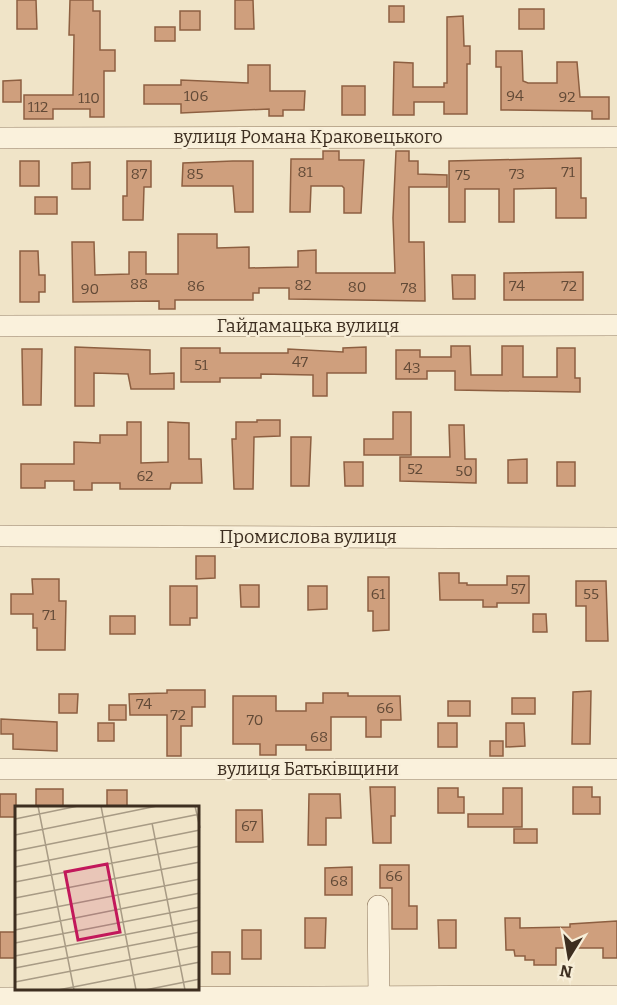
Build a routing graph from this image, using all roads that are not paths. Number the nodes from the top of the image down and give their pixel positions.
1 (617, 137) edge
2 (0, 138) edge
3 (617, 325) edge
4 (0, 326) edge
5 (0, 536) edge
6 (617, 538) edge
7 (0, 769) edge
8 (617, 769) edge
9 (378, 906) dead end
10 (617, 996) edge
11 (379, 997) junction
12 (0, 998) edge

1 - 2 street, вулиця Романа Краковецького
3 - 4 street, Гайдамацька вулиця
5 - 6 street, Промислова вулиця
7 - 8 street, вулиця Батьківщини
9 - 11 street
10 - 11 street
11 - 12 street

